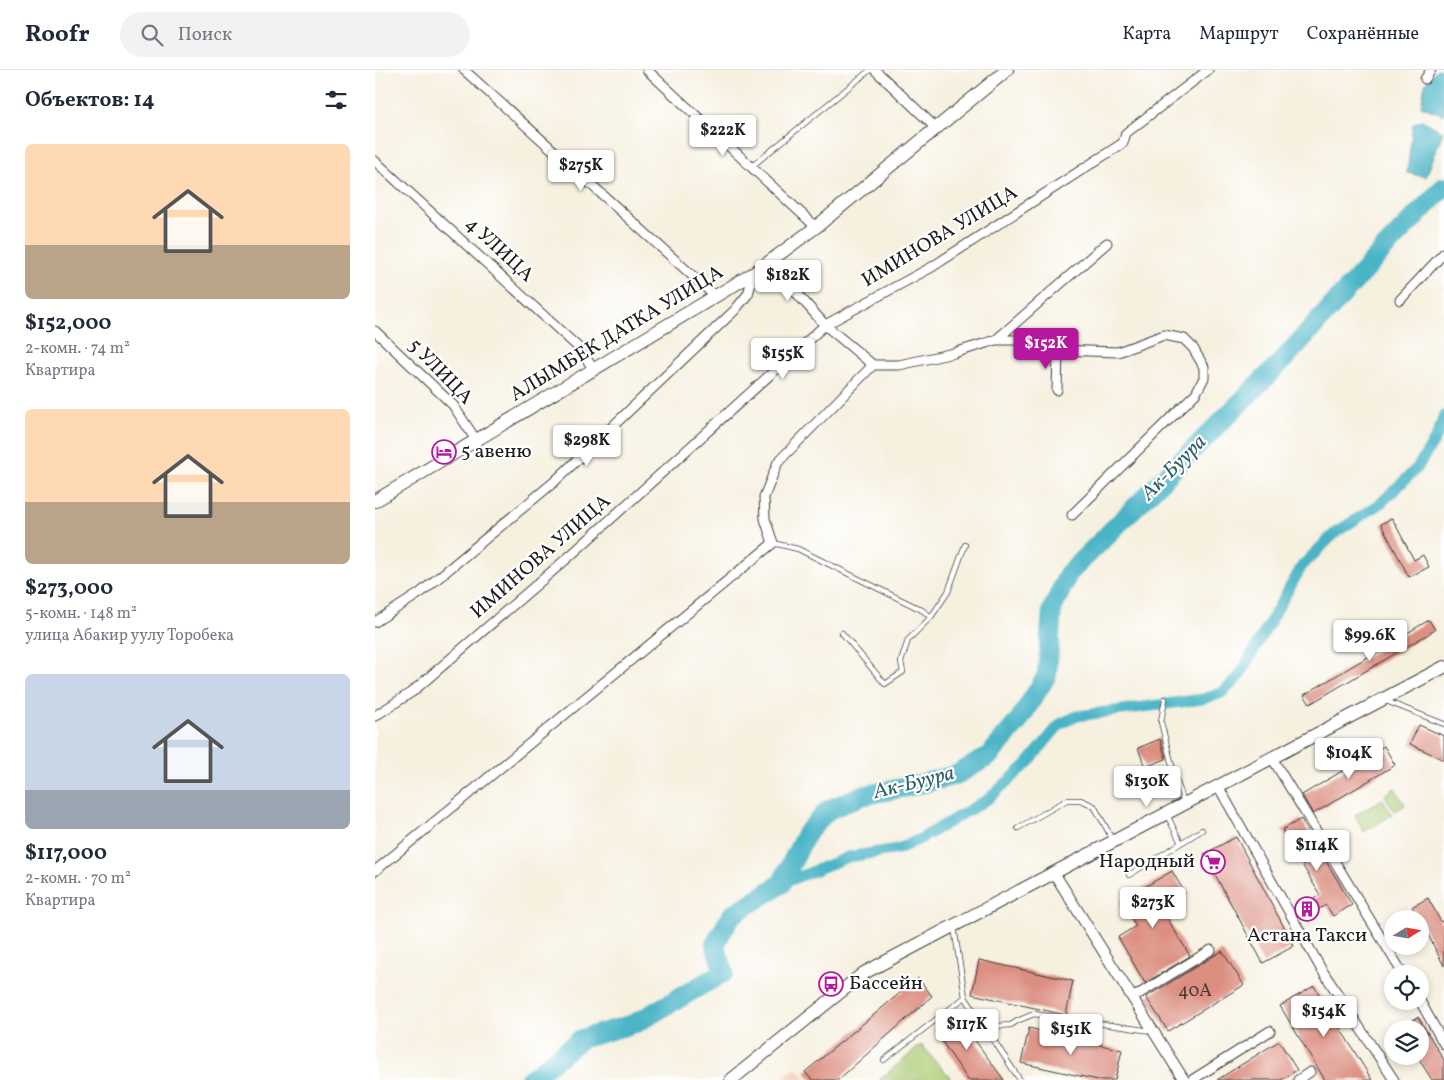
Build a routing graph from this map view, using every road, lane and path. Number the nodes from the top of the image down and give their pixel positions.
1 (464, 70) edge
2 (647, 70) edge
3 (870, 70) edge
4 (875, 70) edge
5 (1007, 70) edge
6 (1208, 70) edge
7 (1431, 70) edge
8 (1425, 79) dead end
9 (936, 128) junction
10 (375, 161) edge
11 (751, 167) junction
12 (816, 228) junction
13 (1107, 243) dead end
14 (1444, 252) edge
15 (769, 262) junction
16 (754, 273) junction
17 (715, 296) junction
18 (1400, 300) dead end
19 (825, 325) junction
20 (375, 331) edge
21 (996, 340) junction
22 (1058, 350) junction
23 (873, 365) junction
24 (594, 370) junction
25 (1057, 390) dead end
26 (476, 440) junction
27 (375, 501) edge
28 (1072, 515) dead end
29 (773, 543) junction
30 (965, 546) dead end
31 (931, 617) junction
32 (375, 622) edge
33 (842, 633) dead end
34 (1444, 667) edge
35 (1165, 699) dead end
36 (1382, 700) junction
37 (375, 716) edge
38 (1444, 724) edge
39 (1273, 758) junction
40 (1218, 786) junction
41 (1185, 804) junction
42 (1166, 814) junction
43 (1018, 828) dead end
44 (1202, 830) dead end
45 (1114, 841) junction
46 (1181, 843) junction
47 (375, 871) edge
48 (1054, 873) junction
49 (1129, 874) dead end
50 (954, 925) junction
51 (1211, 950) dead end
52 (1398, 965) edge
53 (965, 997) junction
54 (1132, 998) junction
55 (1424, 1010) edge
56 (985, 1026) junction
57 (1153, 1031) junction
58 (1270, 1031) dead end
59 (1444, 1044) edge
60 (884, 1060) dead end
61 (1310, 1072) dead end
62 (739, 1078) edge
63 (1020, 1080) edge
64 (1184, 1080) edge
65 (1192, 1080) edge
66 (1298, 1080) edge
67 (1394, 1080) edge

1 - 17 street
2 - 11 street
3 - 11 lane
4 - 9 street
5 - 9 main road, АЛЫМБЕК ДАТКА УЛИЦА
6 - 19 street, ИМИНОВА УЛИЦА
7 - 8 street
9 - 12 main road, АЛЫМБЕК ДАТКА УЛИЦА
10 - 24 street, 4 УЛИЦА
11 - 12 street
12 - 15 main road, АЛЫМБЕК ДАТКА УЛИЦА
13 - 21 street
14 - 18 street
15 - 16 main road, АЛЫМБЕК ДАТКА УЛИЦА
15 - 19 street
16 - 17 main road, АЛЫМБЕК ДАТКА УЛИЦА
16 - 32 street
17 - 24 main road, АЛЫМБЕК ДАТКА УЛИЦА
19 - 23 street
19 - 37 street, ИМИНОВА УЛИЦА
20 - 26 street, 5 УЛИЦА
21 - 22 street
21 - 23 street
22 - 25 street
22 - 28 street
23 - 29 street
24 - 26 main road, АЛЫМБЕК ДАТКА УЛИЦА
26 - 27 main road, АЛЫМБЕК ДАТКА УЛИЦА
29 - 31 lane
29 - 47 street
30 - 31 lane
31 - 33 lane
34 - 36 main road
35 - 41 lane
36 - 38 lane
36 - 39 main road
39 - 40 main road
39 - 52 street
40 - 41 main road
40 - 67 street
41 - 42 main road
42 - 45 main road
42 - 46 lane
43 - 45 lane
44 - 46 lane
45 - 48 main road
46 - 49 lane
48 - 50 main road
48 - 54 street
50 - 53 lane
50 - 62 main road
51 - 54 street
53 - 56 lane
53 - 60 lane
54 - 57 street
55 - 59 street
56 - 57 lane
56 - 63 lane
57 - 64 street
58 - 65 street
61 - 66 street

